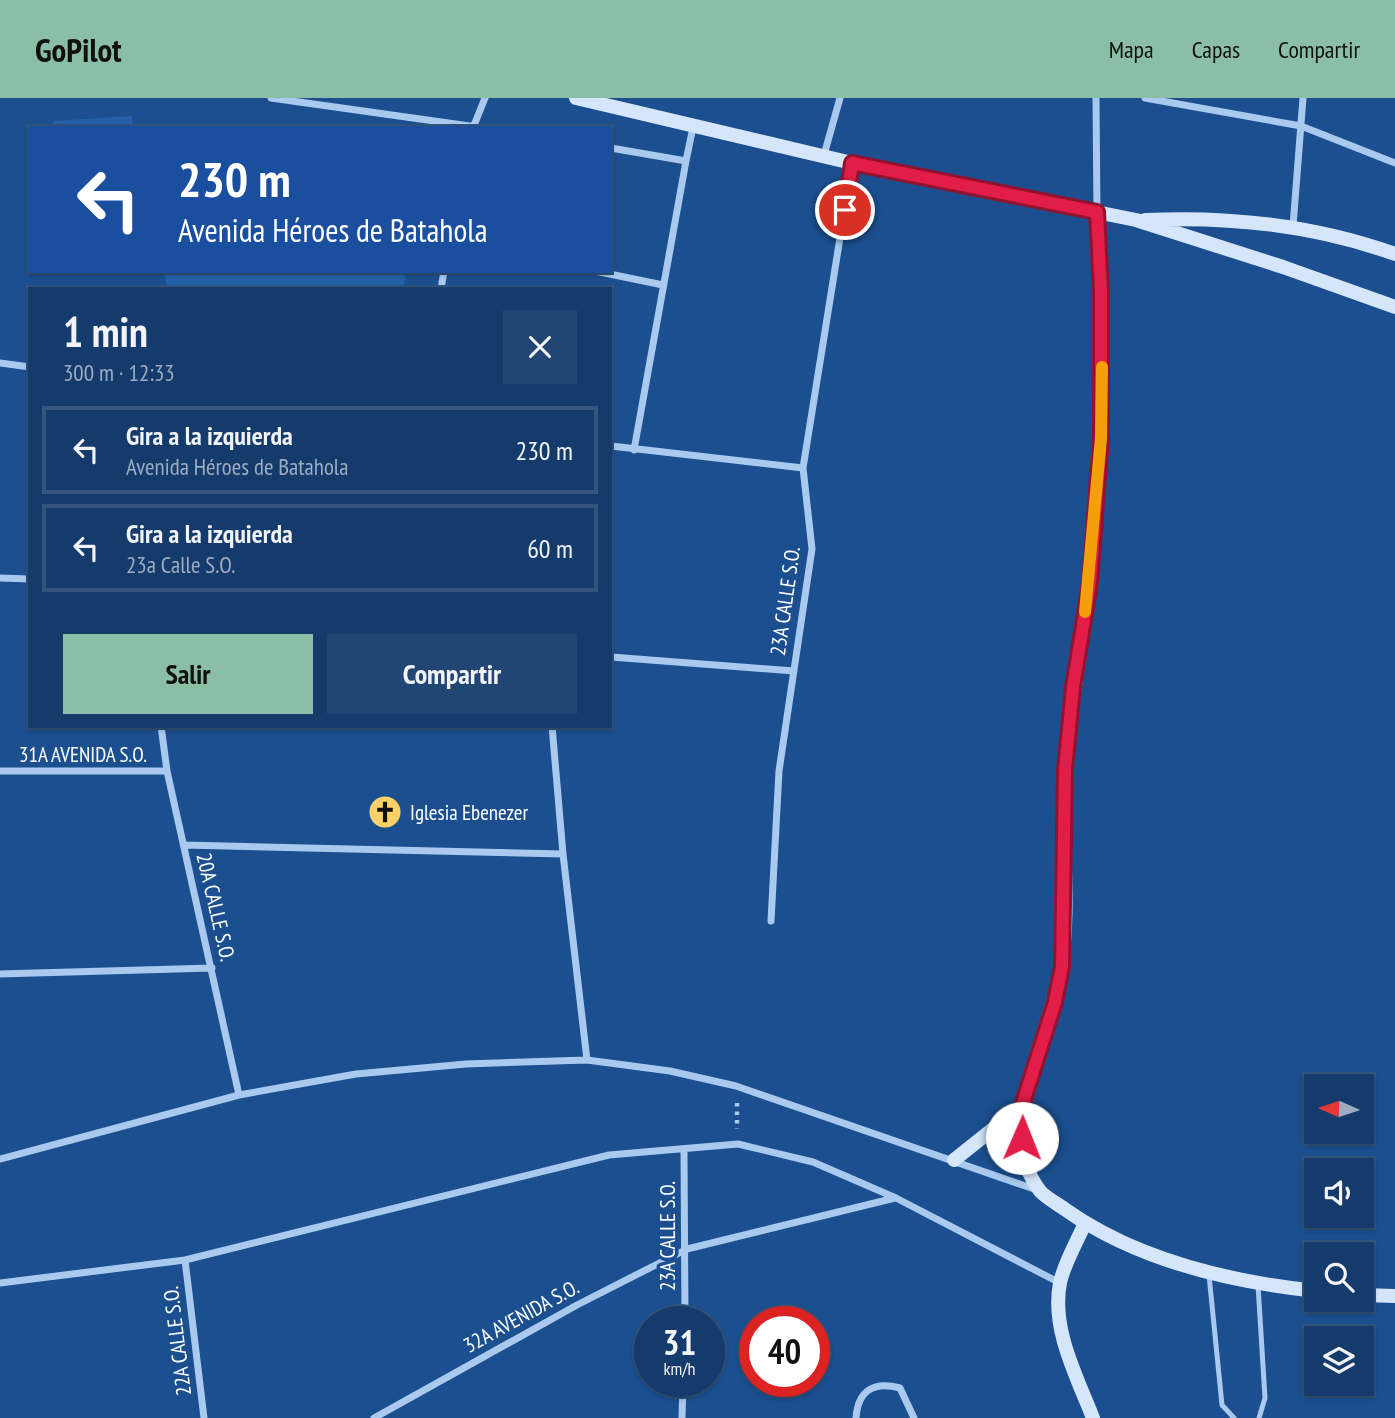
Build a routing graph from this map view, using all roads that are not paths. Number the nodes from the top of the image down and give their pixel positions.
1 (271, 98) edge
2 (485, 98) edge
3 (576, 98) edge
4 (840, 98) edge
5 (1096, 98) edge
6 (1145, 98) edge
7 (1303, 98) edge
8 (466, 126) edge
9 (473, 126) edge
10 (693, 127) junction
11 (1301, 127) junction
12 (612, 148) edge
13 (824, 155) junction
14 (686, 161) junction
15 (852, 163) junction
16 (1395, 163) edge
17 (1097, 212) junction
18 (1136, 220) junction
19 (1293, 226) junction
20 (1395, 254) edge
21 (604, 273) edge
22 (663, 285) junction
23 (1395, 307) edge
24 (0, 363) edge
25 (28, 367) edge
26 (612, 446) edge
27 (634, 450) junction
28 (803, 468) junction
29 (0, 578) edge
30 (28, 579) edge
31 (612, 657) edge
32 (793, 671) junction
33 (161, 728) edge
34 (552, 728) edge
35 (0, 771) edge
36 (167, 771) junction
37 (184, 845) junction
38 (563, 854) junction
39 (771, 922) dead end
40 (212, 968) junction
41 (0, 974) edge
42 (587, 1060) junction
43 (239, 1095) junction
44 (1022, 1106) junction
45 (684, 1150) junction
46 (0, 1159) edge
47 (954, 1160) junction
48 (1041, 1192) junction
49 (896, 1198) junction
50 (1085, 1223) junction
51 (687, 1249) junction
52 (185, 1260) junction
53 (1209, 1272) junction
54 (0, 1283) edge
55 (1060, 1283) junction
56 (1258, 1285) junction
57 (1304, 1290) edge
58 (1374, 1295) edge
59 (1395, 1296) edge
60 (685, 1306) edge
61 (683, 1397) edge
62 (204, 1418) edge
63 (374, 1418) edge
64 (682, 1418) edge
65 (856, 1418) edge
66 (914, 1418) edge
67 (1093, 1418) edge
68 (1234, 1418) edge
69 (1259, 1418) edge

1 - 8 street
2 - 9 street
3 - 10 street
4 - 13 street
5 - 17 street
6 - 11 street
7 - 11 street
10 - 13 street
10 - 14 street
11 - 16 street
11 - 19 street
12 - 14 street
13 - 15 street
14 - 22 street
15 - 17 street
15 - 28 street, 23A CALLE S.O.
17 - 18 street
17 - 44 street
18 - 19 street
18 - 23 street
19 - 20 street
21 - 22 street
22 - 27 street
24 - 25 street
26 - 27 street
27 - 28 street
28 - 32 street, 23A CALLE S.O.
29 - 30 street
31 - 32 street
32 - 39 street, 23A CALLE S.O.
33 - 36 street, 20A CALLE S.O.
34 - 38 street
35 - 36 street, 31A AVENIDA S.O.
36 - 37 street, 20A CALLE S.O.
37 - 38 street
37 - 40 street, 20A CALLE S.O.
38 - 42 street
40 - 41 street
40 - 43 street, 20A CALLE S.O.
42 - 43 street
42 - 47 street
43 - 46 street
44 - 47 street
44 - 48 street
45 - 49 street
45 - 51 street, 23A CALLE S.O.
45 - 52 street
47 - 48 street
48 - 50 street
49 - 51 street, 32A AVENIDA S.O.
49 - 55 street
50 - 53 street
50 - 55 street
51 - 60 street, 23A CALLE S.O.
51 - 63 street, 32A AVENIDA S.O.
52 - 54 street
52 - 62 street, 22A CALLE S.O.
53 - 56 street
53 - 68 lane
55 - 67 street
56 - 57 street
56 - 69 lane
58 - 59 street
61 - 64 street
65 - 66 street

